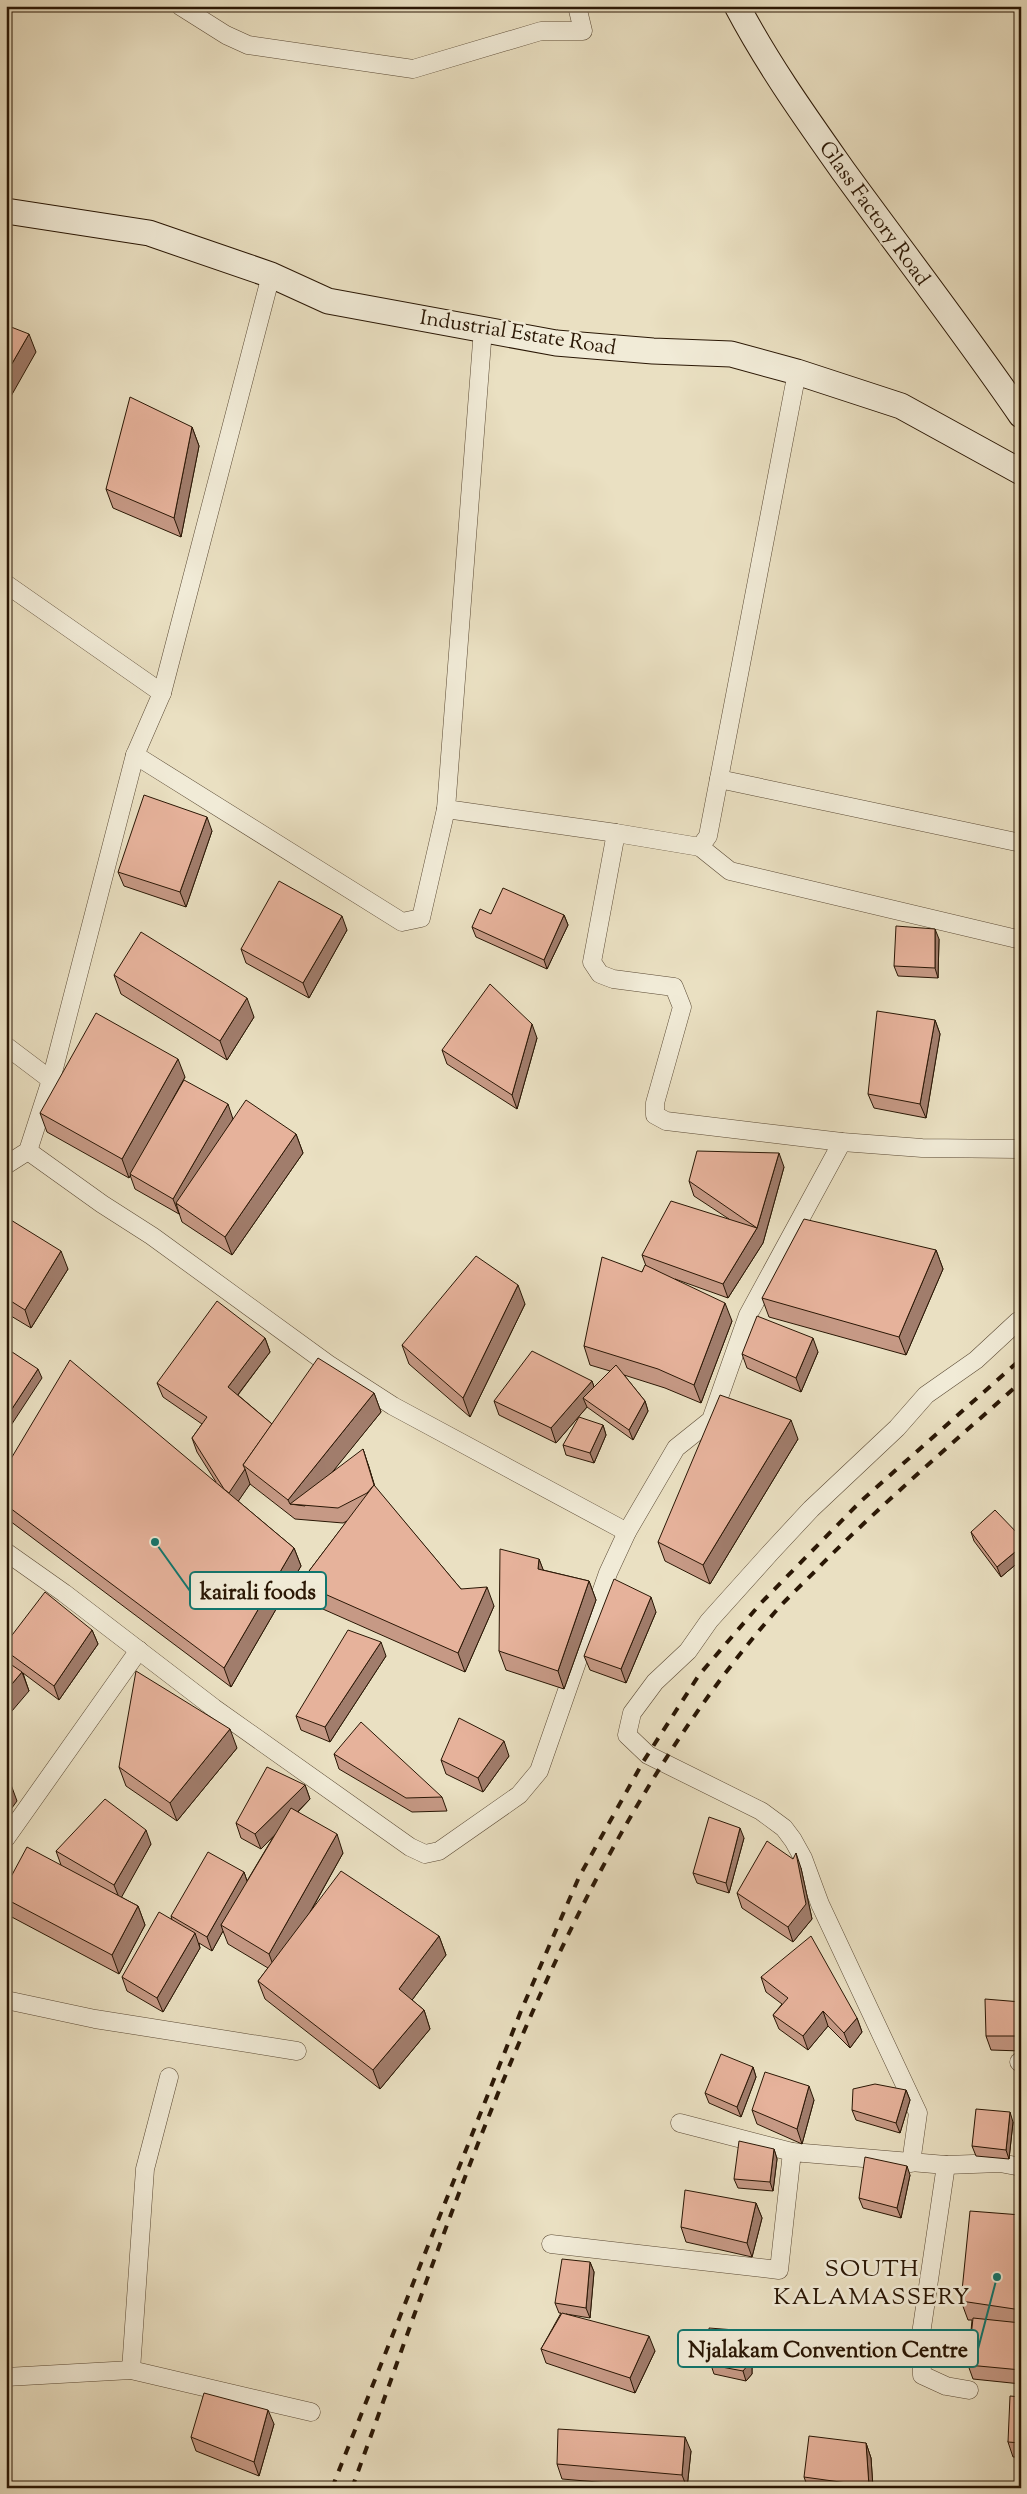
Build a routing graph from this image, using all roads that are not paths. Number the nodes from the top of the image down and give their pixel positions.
1 (180, 6) edge
2 (577, 6) edge
3 (737, 6) edge
4 (6, 211) edge
5 (270, 275) junction
6 (483, 330) junction
7 (798, 372) junction
8 (1021, 415) edge
9 (1021, 472) edge
10 (6, 584) edge
11 (162, 693) junction
12 (135, 755) junction
13 (719, 779) junction
14 (446, 809) junction
15 (616, 833) junction
16 (1021, 843) edge
17 (700, 847) junction
18 (1021, 940) edge
19 (6, 1046) edge
20 (51, 1080) junction
21 (842, 1142) junction
22 (1021, 1150) edge
23 (28, 1151) junction
24 (6, 1165) edge
25 (1018, 1321) dead end
26 (627, 1532) junction
27 (6, 1552) edge
28 (139, 1650) junction
29 (6, 1838) edge
30 (6, 2000) edge
31 (297, 2051) dead end
32 (169, 2077) dead end
33 (680, 2123) dead end
34 (792, 2152) junction
35 (911, 2162) junction
36 (946, 2165) junction
37 (1021, 2167) edge
38 (551, 2244) dead end
39 (131, 2370) junction
40 (6, 2377) edge
41 (969, 2390) dead end
42 (311, 2412) dead end

1 - 2 street
3 - 8 street, Glass Factory Road
4 - 5 street, Industrial Estate Road
5 - 6 street, Industrial Estate Road
5 - 11 street
6 - 7 street, Industrial Estate Road
6 - 14 street
7 - 9 street, Industrial Estate Road
7 - 13 street
10 - 11 street
11 - 12 street
12 - 14 street
12 - 20 street
13 - 16 street
13 - 17 street
14 - 15 street
15 - 17 street
15 - 21 street
17 - 18 street
19 - 20 street
20 - 23 street
21 - 22 street
21 - 26 street
23 - 24 street
23 - 26 street
25 - 35 street
26 - 28 street
27 - 28 street
28 - 29 street
30 - 31 street
32 - 39 street
33 - 34 street
34 - 35 street
34 - 38 street
35 - 36 street
36 - 37 street
36 - 41 street
39 - 40 street
39 - 42 street

